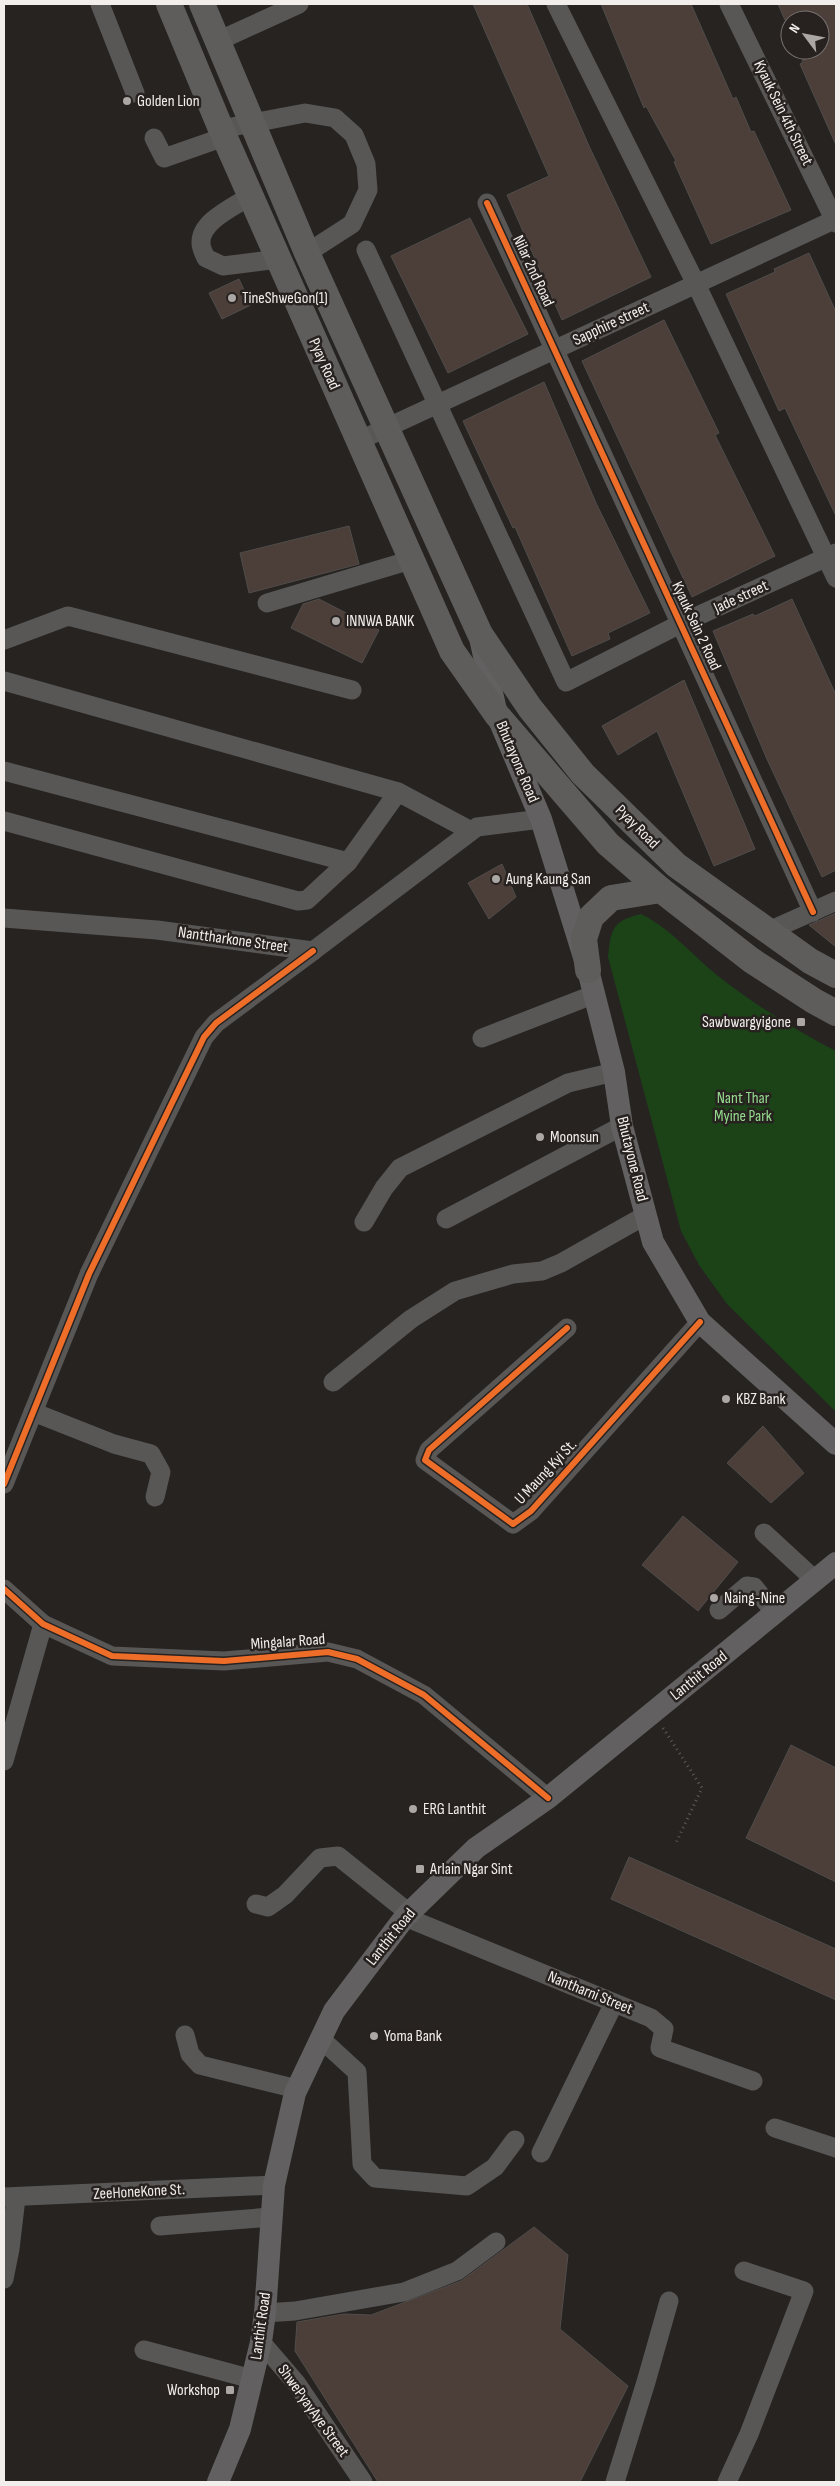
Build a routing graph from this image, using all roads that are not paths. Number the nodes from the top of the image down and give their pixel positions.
1 (100, 4) edge
2 (169, 4) edge
3 (202, 4) edge
4 (299, 4) edge
5 (556, 4) edge
6 (729, 4) edge
7 (218, 41) junction
8 (135, 93) dead end
9 (252, 123) junction
10 (222, 133) junction
11 (154, 138) dead end
12 (250, 196) junction
13 (487, 203) dead end
14 (836, 220) edge
15 (366, 250) dead end
16 (307, 254) junction
17 (278, 259) junction
18 (696, 284) junction
19 (554, 350) junction
20 (437, 405) junction
21 (387, 428) junction
22 (358, 441) junction
23 (831, 555) edge
24 (411, 560) junction
25 (836, 578) edge
26 (268, 603) dead end
27 (680, 624) junction
28 (480, 634) junction
29 (4, 640) edge
30 (4, 681) edge
31 (352, 690) dead end
32 (497, 714) junction
33 (4, 771) edge
34 (583, 774) junction
35 (398, 792) junction
36 (564, 792) junction
37 (539, 815) junction
38 (4, 821) edge
39 (472, 831) junction
40 (348, 862) junction
41 (676, 865) junction
42 (661, 890) junction
43 (836, 901) edge
44 (813, 912) junction
45 (4, 918) edge
46 (769, 931) junction
47 (313, 951) junction
48 (836, 975) edge
49 (591, 982) junction
50 (836, 1013) edge
51 (482, 1038) dead end
52 (614, 1072) junction
53 (622, 1126) junction
54 (646, 1215) junction
55 (446, 1219) dead end
56 (364, 1222) dead end
57 (700, 1322) junction
58 (567, 1328) dead end
59 (333, 1382) dead end
60 (33, 1412) junction
61 (836, 1444) edge
62 (4, 1484) edge
63 (155, 1497) dead end
64 (764, 1533) dead end
65 (836, 1563) edge
66 (815, 1580) junction
67 (4, 1589) edge
68 (719, 1610) dead end
69 (775, 1613) junction
70 (43, 1624) junction
71 (4, 1761) edge
72 (548, 1798) junction
73 (256, 1904) dead end
74 (407, 1915) junction
75 (614, 2003) junction
76 (185, 2035) dead end
77 (321, 2039) junction
78 (753, 2081) dead end
79 (296, 2090) junction
80 (775, 2128) dead end
81 (515, 2140) dead end
82 (836, 2148) edge
83 (541, 2153) dead end
84 (274, 2185) junction
85 (10, 2197) edge
86 (271, 2217) junction
87 (160, 2226) dead end
88 (496, 2242) dead end
89 (744, 2271) dead end
90 (4, 2279) edge
91 (669, 2300) dead end
92 (265, 2313) junction
93 (261, 2342) junction
94 (144, 2350) dead end
95 (252, 2379) junction
96 (218, 2482) edge
97 (362, 2482) edge
98 (615, 2482) edge
99 (727, 2482) edge

1 - 8 street
2 - 10 highway, Pyay Road
3 - 7 highway, Pyay Road
4 - 7 street
5 - 18 street
6 - 14 street, Kyauk Sein 4th Street
7 - 9 highway, Pyay Road
9 - 10 street
9 - 16 highway, Pyay Road
9 - 16 street
10 - 11 street
10 - 12 highway, Pyay Road
12 - 17 highway, Pyay Road
12 - 17 street
13 - 19 street, Nilar 2nd Road
14 - 18 street, Sapphire street
15 - 20 street
16 - 21 highway, Pyay Road
17 - 22 highway, Pyay Road
18 - 19 street, Sapphire street
18 - 23 street
19 - 20 street, Sapphire street
19 - 27 street, Kyauk Sein 2 Road
20 - 21 street, Sapphire street
20 - 27 street, Jade street
21 - 22 street, Sapphire street
21 - 28 highway, Pyay Road
22 - 24 highway, Pyay Road
23 - 25 street
23 - 27 street, Jade street
24 - 26 street
24 - 32 highway, Pyay Road
27 - 44 street, Kyauk Sein 2 Road
28 - 32 main road, Pyay Road
28 - 34 highway, Pyay Road
29 - 31 street
30 - 35 street
32 - 36 highway, Pyay Road
32 - 37 main road, Bhutayone Road
33 - 40 street
34 - 36 main road, Bhutayone Road
34 - 41 highway, Pyay Road
35 - 39 street
35 - 40 street
36 - 37 main road, Bhutayone Road
36 - 42 highway, Pyay Road
37 - 39 street
37 - 49 main road, Bhutayone Road
38 - 40 street
39 - 47 street
41 - 42 highway
41 - 46 highway, Pyay Road
42 - 49 highway
42 - 50 highway, Pyay Road
43 - 44 street
44 - 46 street
45 - 47 street, Nanttharkone Street
46 - 48 highway, Pyay Road
47 - 60 street
49 - 51 street
49 - 52 main road, Bhutayone Road
52 - 53 main road, Bhutayone Road
52 - 56 street
53 - 54 main road, Bhutayone Road
53 - 55 street
54 - 57 main road, Bhutayone Road
54 - 59 street
57 - 58 street, U Maung Kyi St.
57 - 61 main road, Bhutayone Road
60 - 62 street
60 - 63 street
64 - 66 street
65 - 66 main road, Lanthit Road
66 - 69 main road, Lanthit Road
67 - 70 street, Mingalar Road
68 - 69 street
69 - 72 main road, Lanthit Road
70 - 71 street
70 - 72 street, Mingalar Road
72 - 74 main road, Lanthit Road
73 - 74 street, Nantharni Street
74 - 75 street, Nantharni Street
74 - 77 main road, Lanthit Road
75 - 78 street, Nantharni Street
75 - 83 street
76 - 79 street
77 - 79 main road, Lanthit Road
77 - 81 street
79 - 84 main road, Lanthit Road
80 - 82 street
84 - 85 street, ZeeHoneKone St.
84 - 86 main road, Lanthit Road
85 - 90 street
86 - 87 street
86 - 92 main road, Lanthit Road
88 - 92 street
89 - 99 street
91 - 98 street
92 - 93 main road, Lanthit Road
93 - 95 main road, Lanthit Road
93 - 97 street, ShwePyayAye Street
94 - 95 street
95 - 96 main road, Lanthit Road

